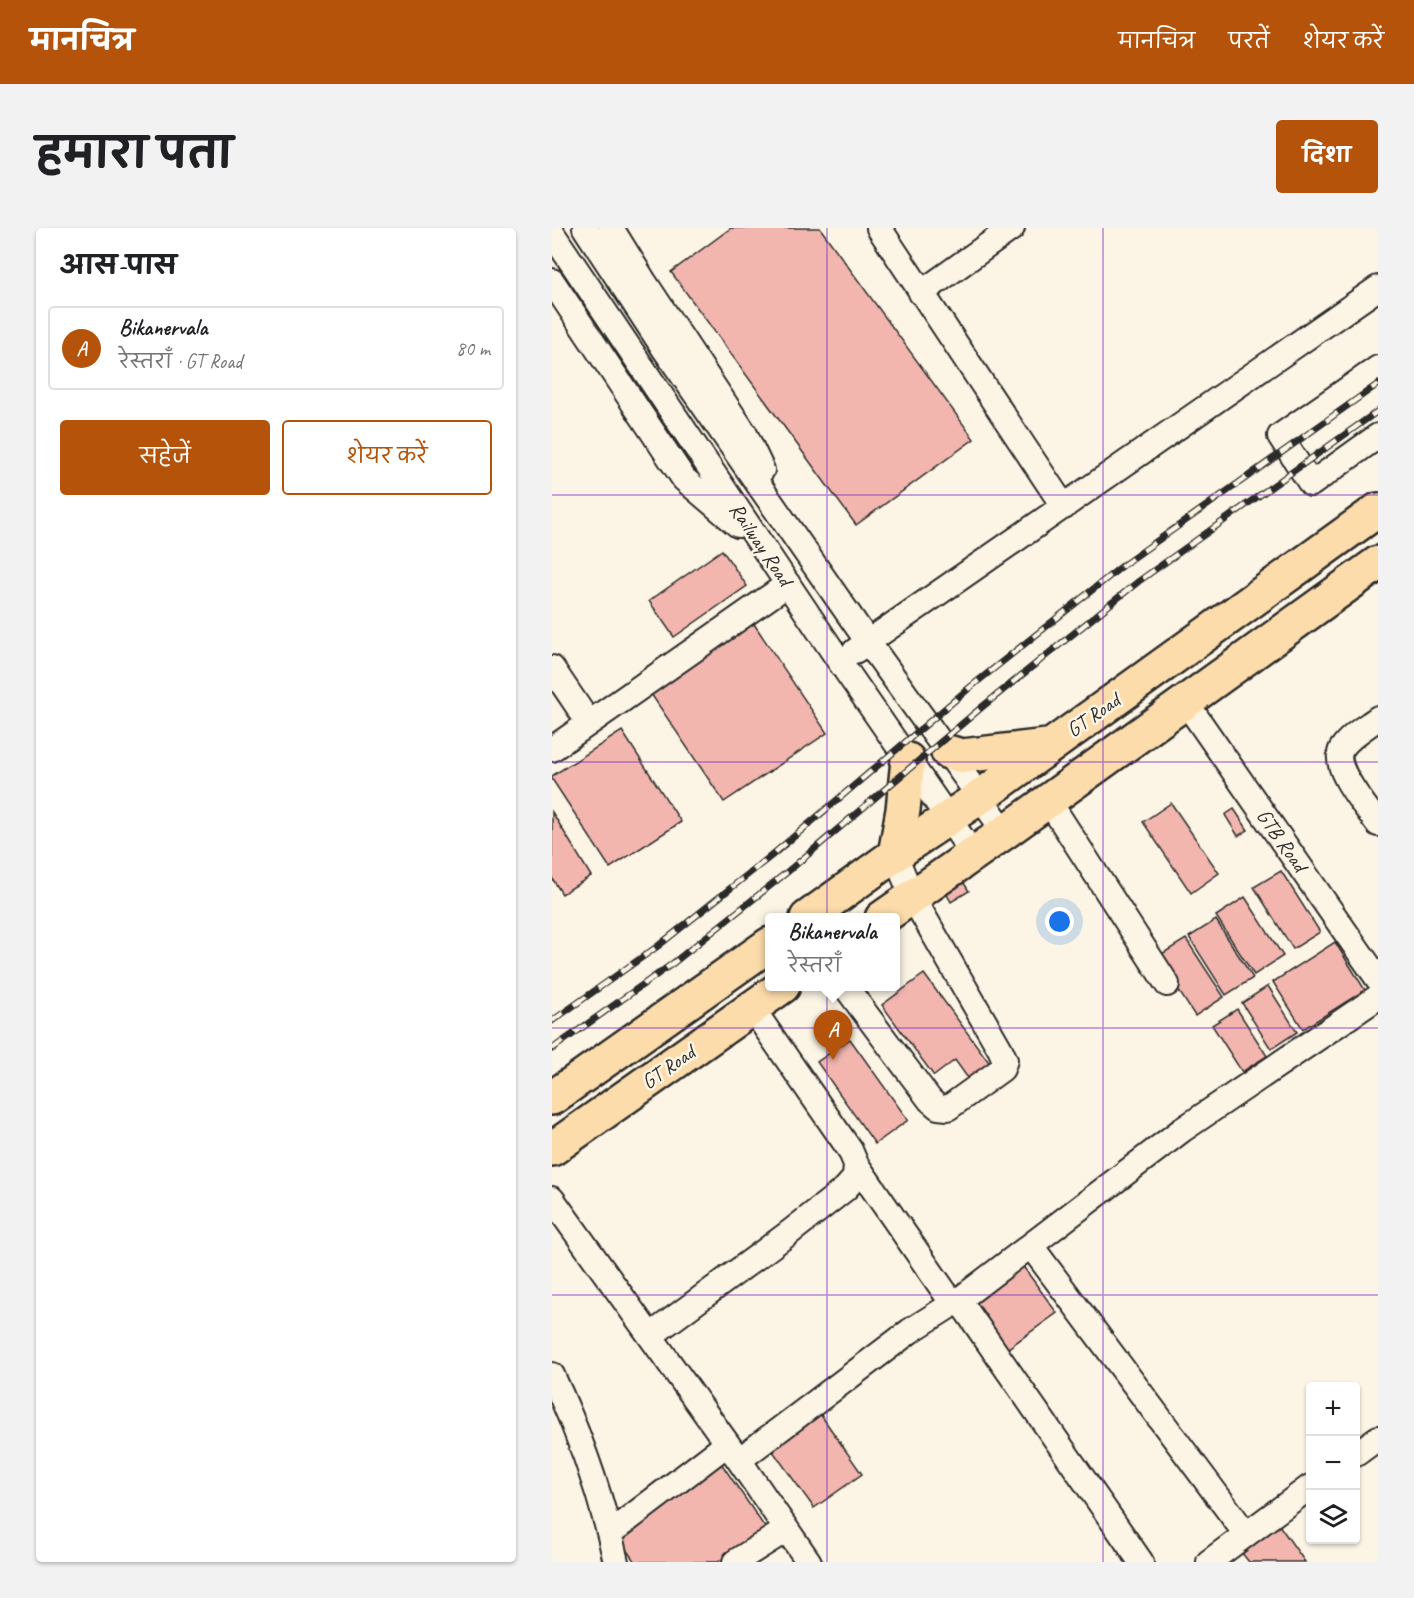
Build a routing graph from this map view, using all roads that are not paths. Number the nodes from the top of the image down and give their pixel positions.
1 (585, 228) edge
2 (611, 228) edge
3 (879, 228) edge
4 (1012, 228) edge
5 (552, 233) edge
6 (552, 280) edge
7 (1378, 288) edge
8 (921, 292) junction
9 (1378, 368) edge
10 (1378, 436) edge
11 (1064, 507) junction
12 (1378, 510) edge
13 (786, 523) junction
14 (760, 543) junction
15 (1378, 563) edge
16 (788, 584) junction
17 (868, 642) junction
18 (840, 662) junction
19 (552, 668) edge
20 (1185, 701) junction
21 (1378, 718) edge
22 (589, 723) junction
23 (1048, 746) junction
24 (552, 748) edge
25 (948, 752) junction
26 (908, 760) junction
27 (980, 797) junction
28 (1048, 800) junction
29 (949, 819) junction
30 (1378, 824) edge
31 (1005, 832) junction
32 (973, 854) junction
33 (895, 855) junction
34 (912, 896) junction
35 (814, 913) edge
36 (889, 913) edge
37 (765, 948) edge
38 (1378, 979) edge
39 (1167, 984) dead end
40 (777, 991) edge
41 (848, 991) edge
42 (1378, 997) edge
43 (752, 1008) junction
44 (552, 1098) edge
45 (552, 1149) edge
46 (856, 1164) junction
47 (552, 1199) edge
48 (1031, 1246) junction
49 (956, 1302) junction
50 (650, 1336) junction
51 (552, 1375) edge
52 (1378, 1438) edge
53 (1360, 1451) edge
54 (733, 1452) junction
55 (1307, 1490) edge
56 (786, 1530) junction
57 (610, 1533) junction
58 (1246, 1534) junction
59 (616, 1562) edge
60 (735, 1562) edge
61 (809, 1562) edge
62 (1141, 1562) edge
63 (1209, 1562) edge

1 - 13 street, Railway Road
2 - 13 street
3 - 8 street
4 - 8 street
5 - 14 street, Railway Road
6 - 14 street
7 - 11 street
8 - 11 street
9 - 10 street
11 - 17 street
12 - 23 highway, GT Road
13 - 17 street, Railway Road
14 - 16 street, Railway Road
15 - 20 highway, GT Road
16 - 18 street, Railway Road
16 - 22 street
17 - 18 street
17 - 25 street, Railway Road
18 - 26 street, Railway Road
19 - 22 street
20 - 28 highway, GT Road
20 - 38 street, GTB Road
21 - 30 street
22 - 24 street
23 - 25 highway
23 - 27 highway, GT Road
25 - 27 street, Railway Road
26 - 29 street, Railway Road
26 - 33 highway
27 - 29 highway, GT Road
27 - 31 street, Railway Road
28 - 31 highway, GT Road
28 - 39 street
29 - 32 street, Railway Road
29 - 33 highway, GT Road
31 - 32 highway, GT Road
32 - 34 highway, GT Road
33 - 34 street
33 - 35 highway, GT Road
34 - 36 highway, GT Road
34 - 41 street
37 - 44 highway, GT Road
40 - 43 highway, GT Road
42 - 48 street
43 - 45 highway, GT Road
43 - 46 street
46 - 49 street
46 - 50 street
47 - 50 street
48 - 49 street
48 - 58 street
49 - 54 street
49 - 62 street
50 - 54 street
51 - 57 street
52 - 53 street
54 - 56 street
54 - 57 street
55 - 58 street
56 - 60 street
56 - 61 street
57 - 59 street
58 - 63 street

